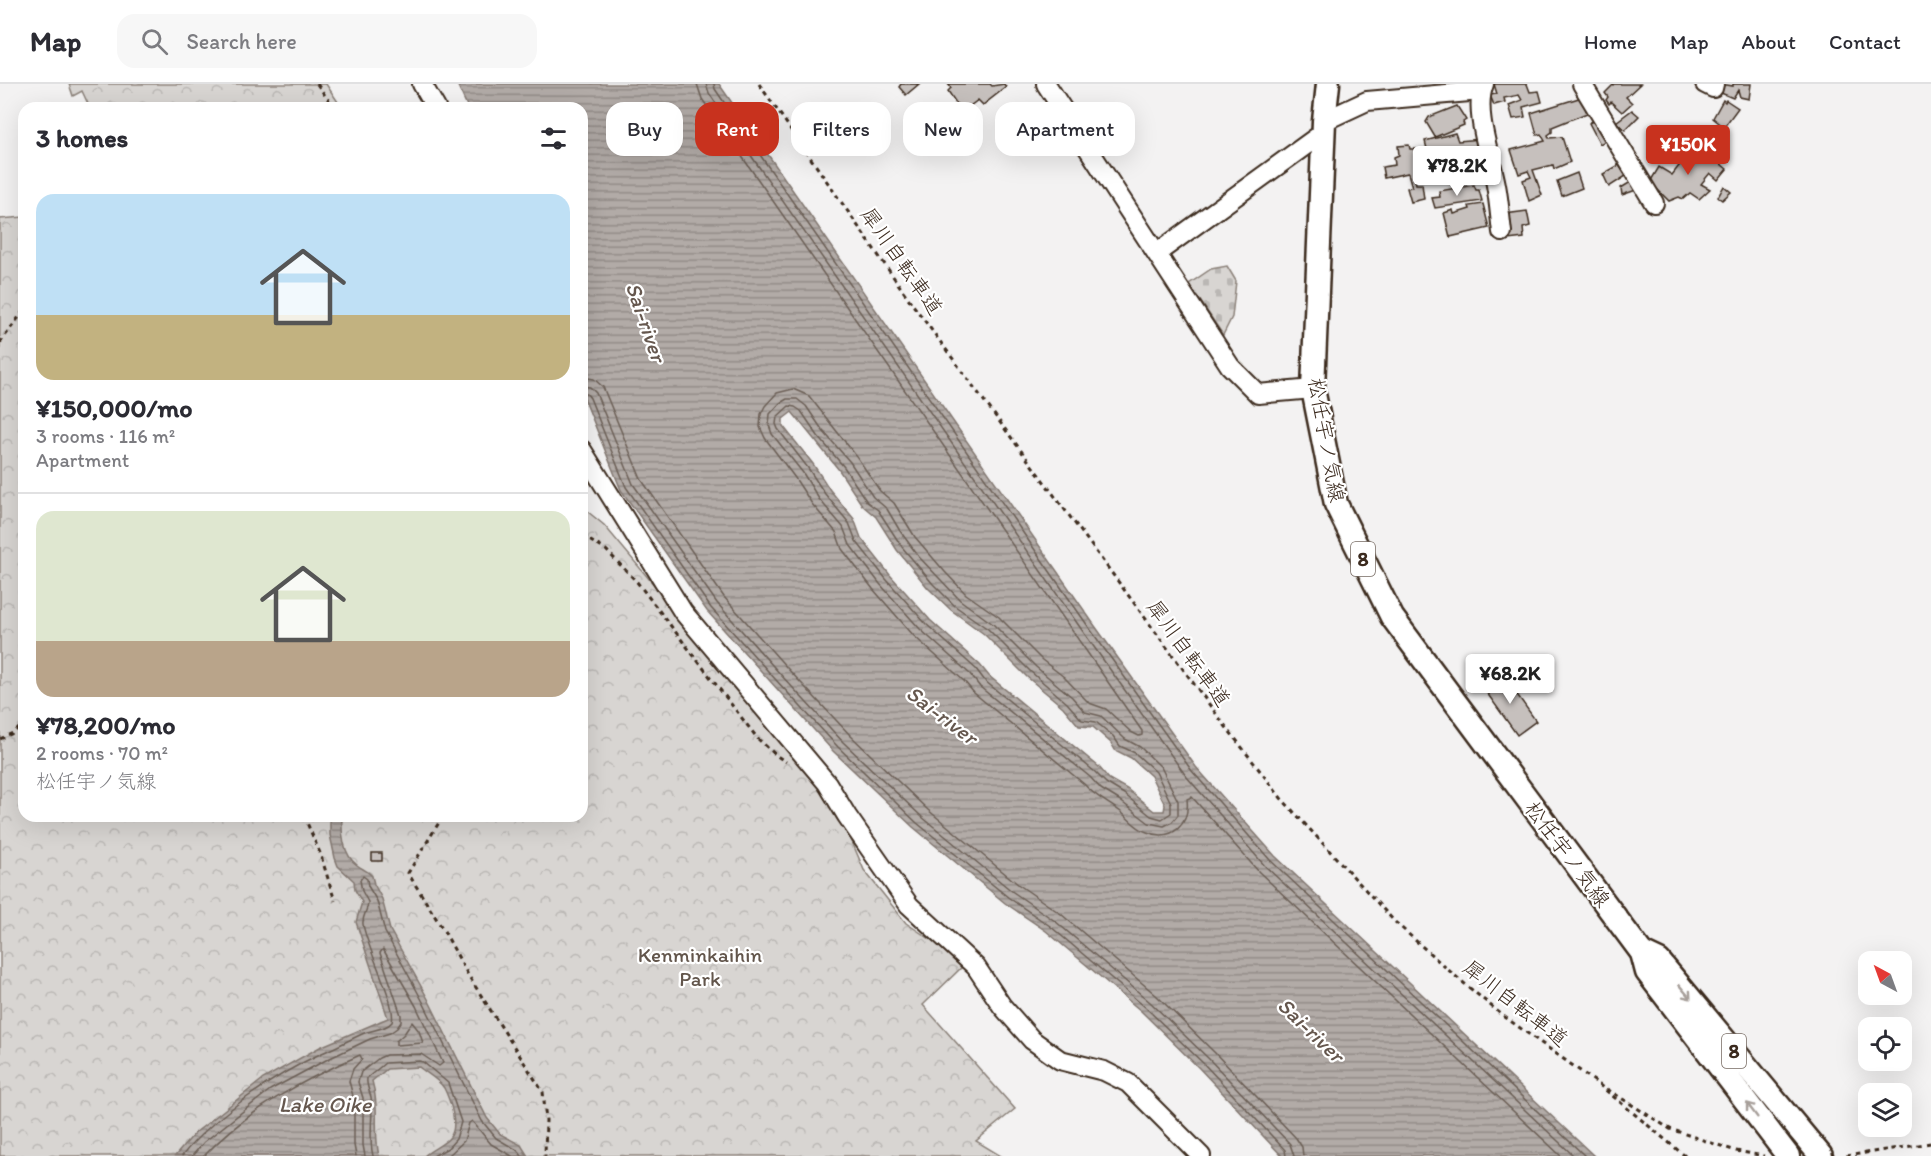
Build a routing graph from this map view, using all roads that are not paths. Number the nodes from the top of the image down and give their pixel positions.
1 (422, 84) edge
2 (1046, 84) edge
3 (1328, 84) edge
4 (1582, 84) edge
5 (1705, 84) edge
6 (1714, 84) edge
7 (1482, 88) edge
8 (1440, 89) edge
9 (432, 102) edge
10 (1324, 126) junction
11 (1654, 203) dead end
12 (1502, 232) dead end
13 (1157, 253) junction
14 (1313, 389) junction
15 (588, 460) edge
16 (1642, 953) junction
17 (1201, 1156) edge
18 (1788, 1156) edge
19 (1821, 1156) edge

1 - 9 street
2 - 13 street
3 - 10 main road, 松任宇ノ気線 / 8
4 - 11 street
5 - 6 street
7 - 8 street
7 - 12 street
8 - 10 street
10 - 13 street
10 - 14 main road, 松任宇ノ気線 / 8
13 - 14 street
14 - 16 main road, 松任宇ノ気線 / 8
15 - 17 street
18 -> 16 main road, 松任宇ノ気線 / 8
16 -> 19 main road, 松任宇ノ気線 / 8

